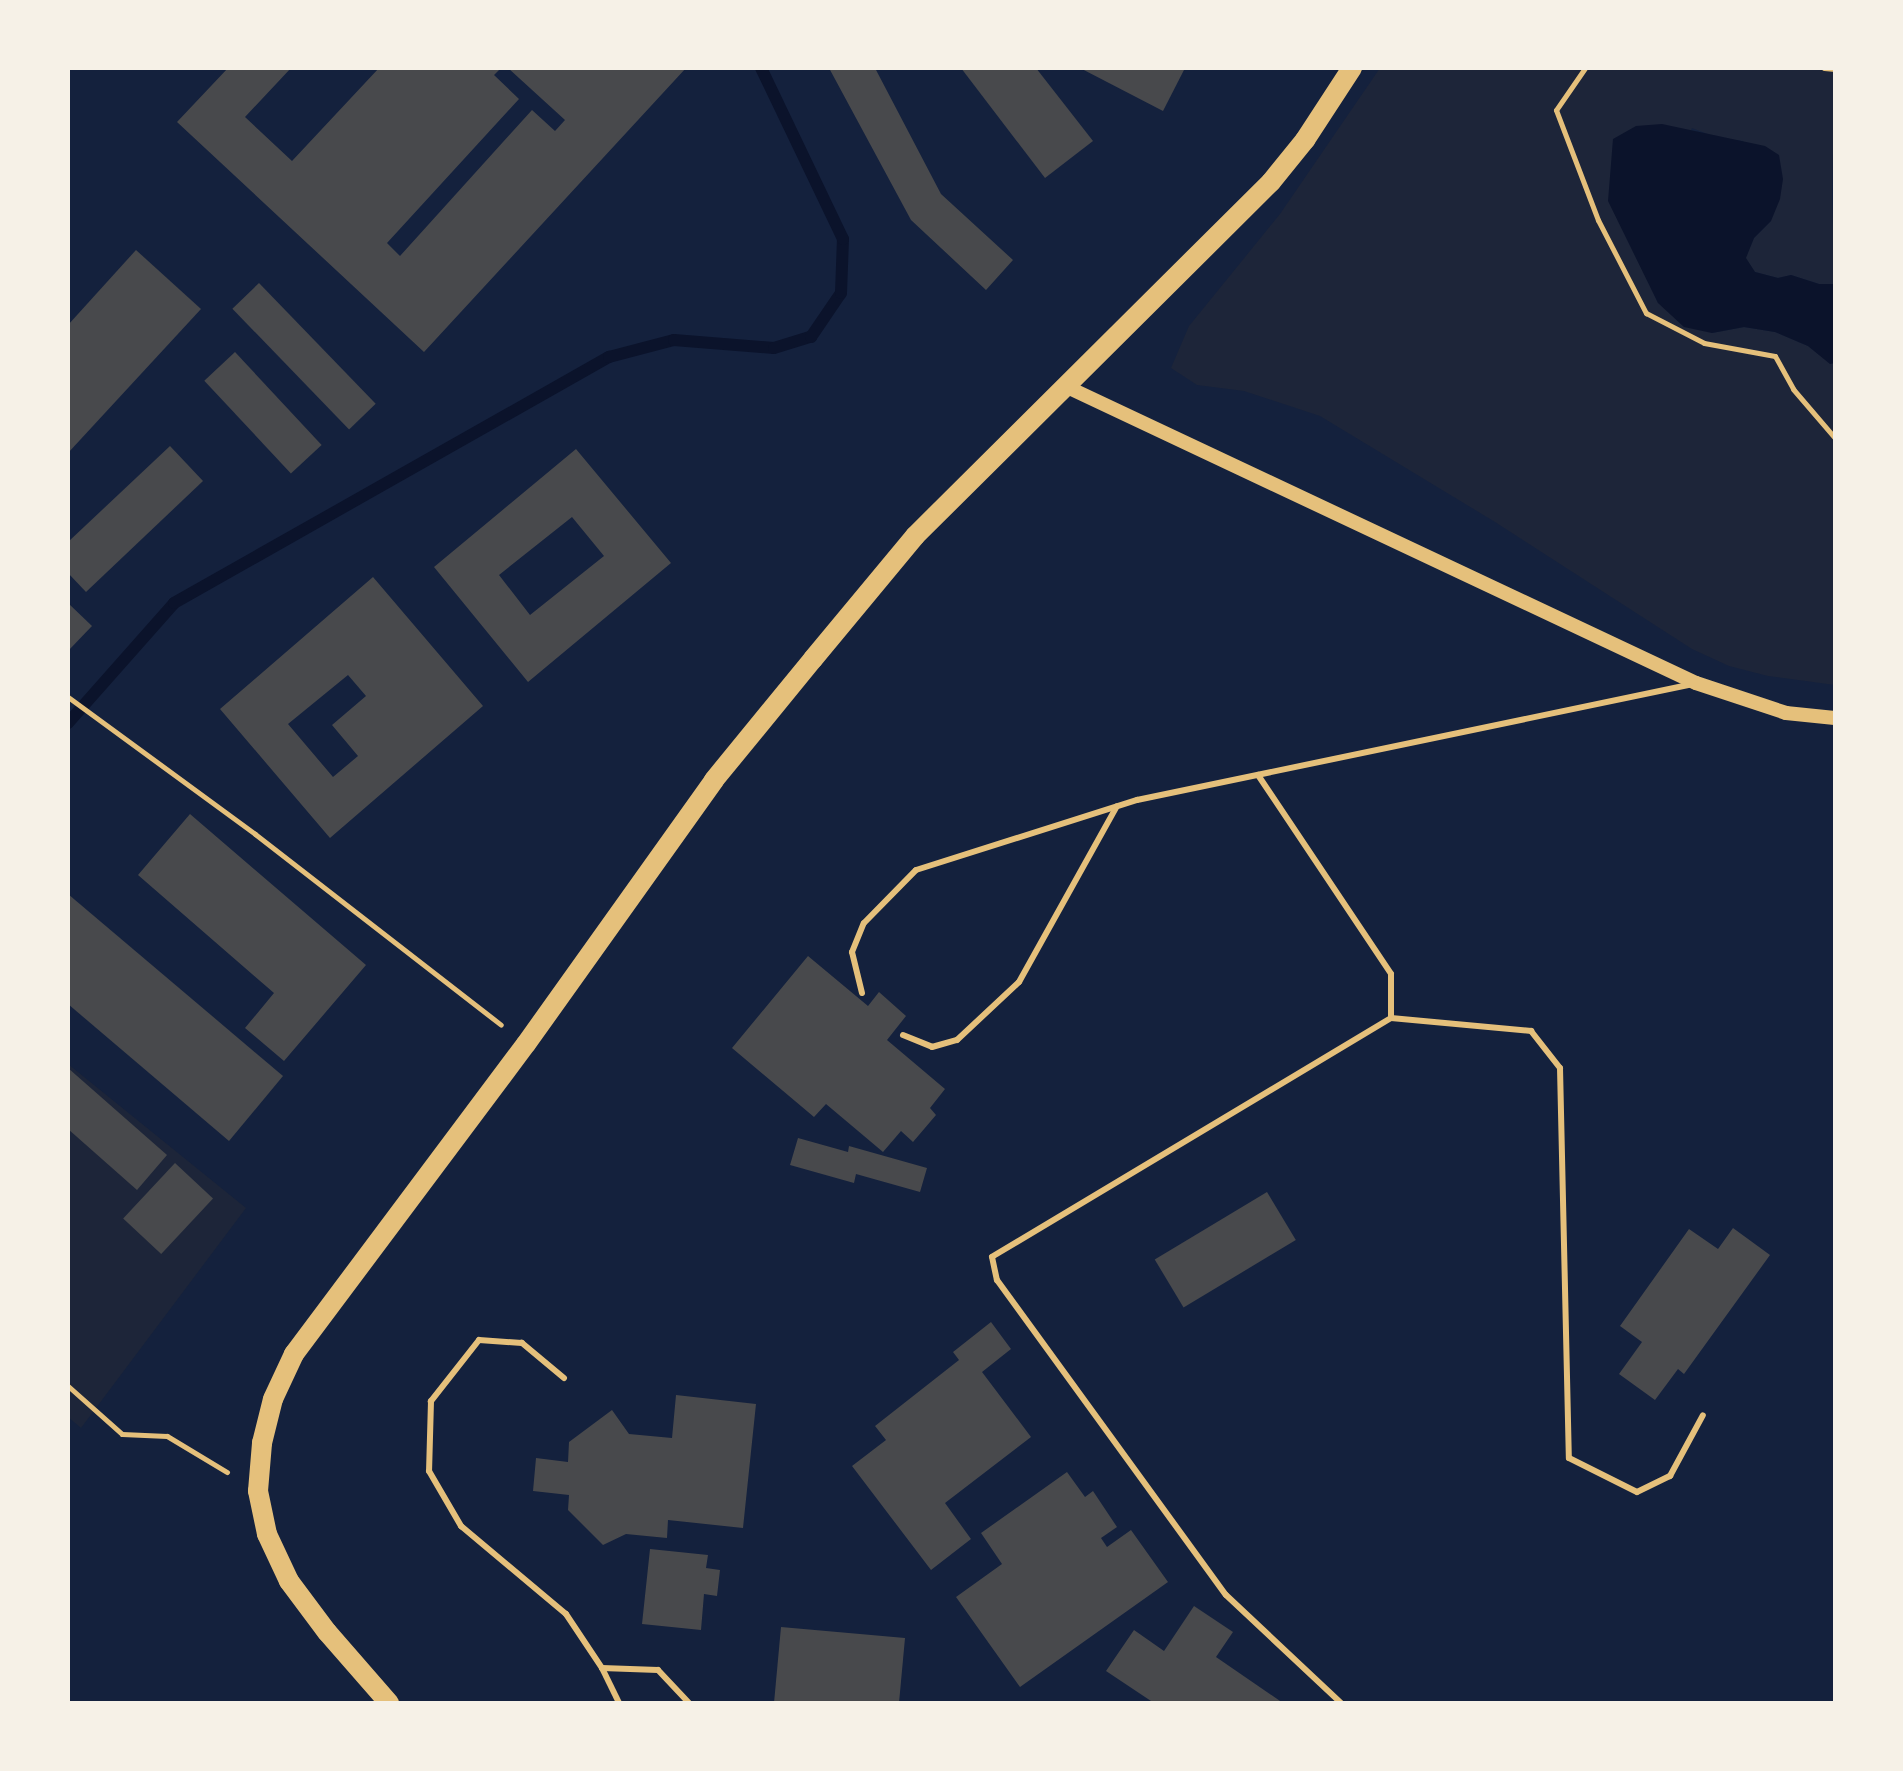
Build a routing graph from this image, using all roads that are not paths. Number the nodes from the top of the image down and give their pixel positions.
1 (1352, 68) edge
2 (1065, 386) junction
3 (1696, 683) junction
4 (1835, 718) edge
5 (1258, 775) junction
6 (1118, 804) junction
7 (862, 993) dead end
8 (1391, 1018) junction
9 (903, 1035) dead end
10 (564, 1378) dead end
11 (1703, 1415) dead end
12 (602, 1668) junction
13 (389, 1703) edge
14 (619, 1703) edge
15 (689, 1703) edge
16 (1341, 1703) edge

1 - 2 main road
2 - 3 street
2 - 13 main road
3 - 4 street
3 - 5 lane
5 - 6 lane
5 - 8 lane
6 - 7 lane
6 - 9 lane
8 - 11 lane
8 - 16 lane
10 - 12 lane
12 - 14 lane
12 - 15 lane

